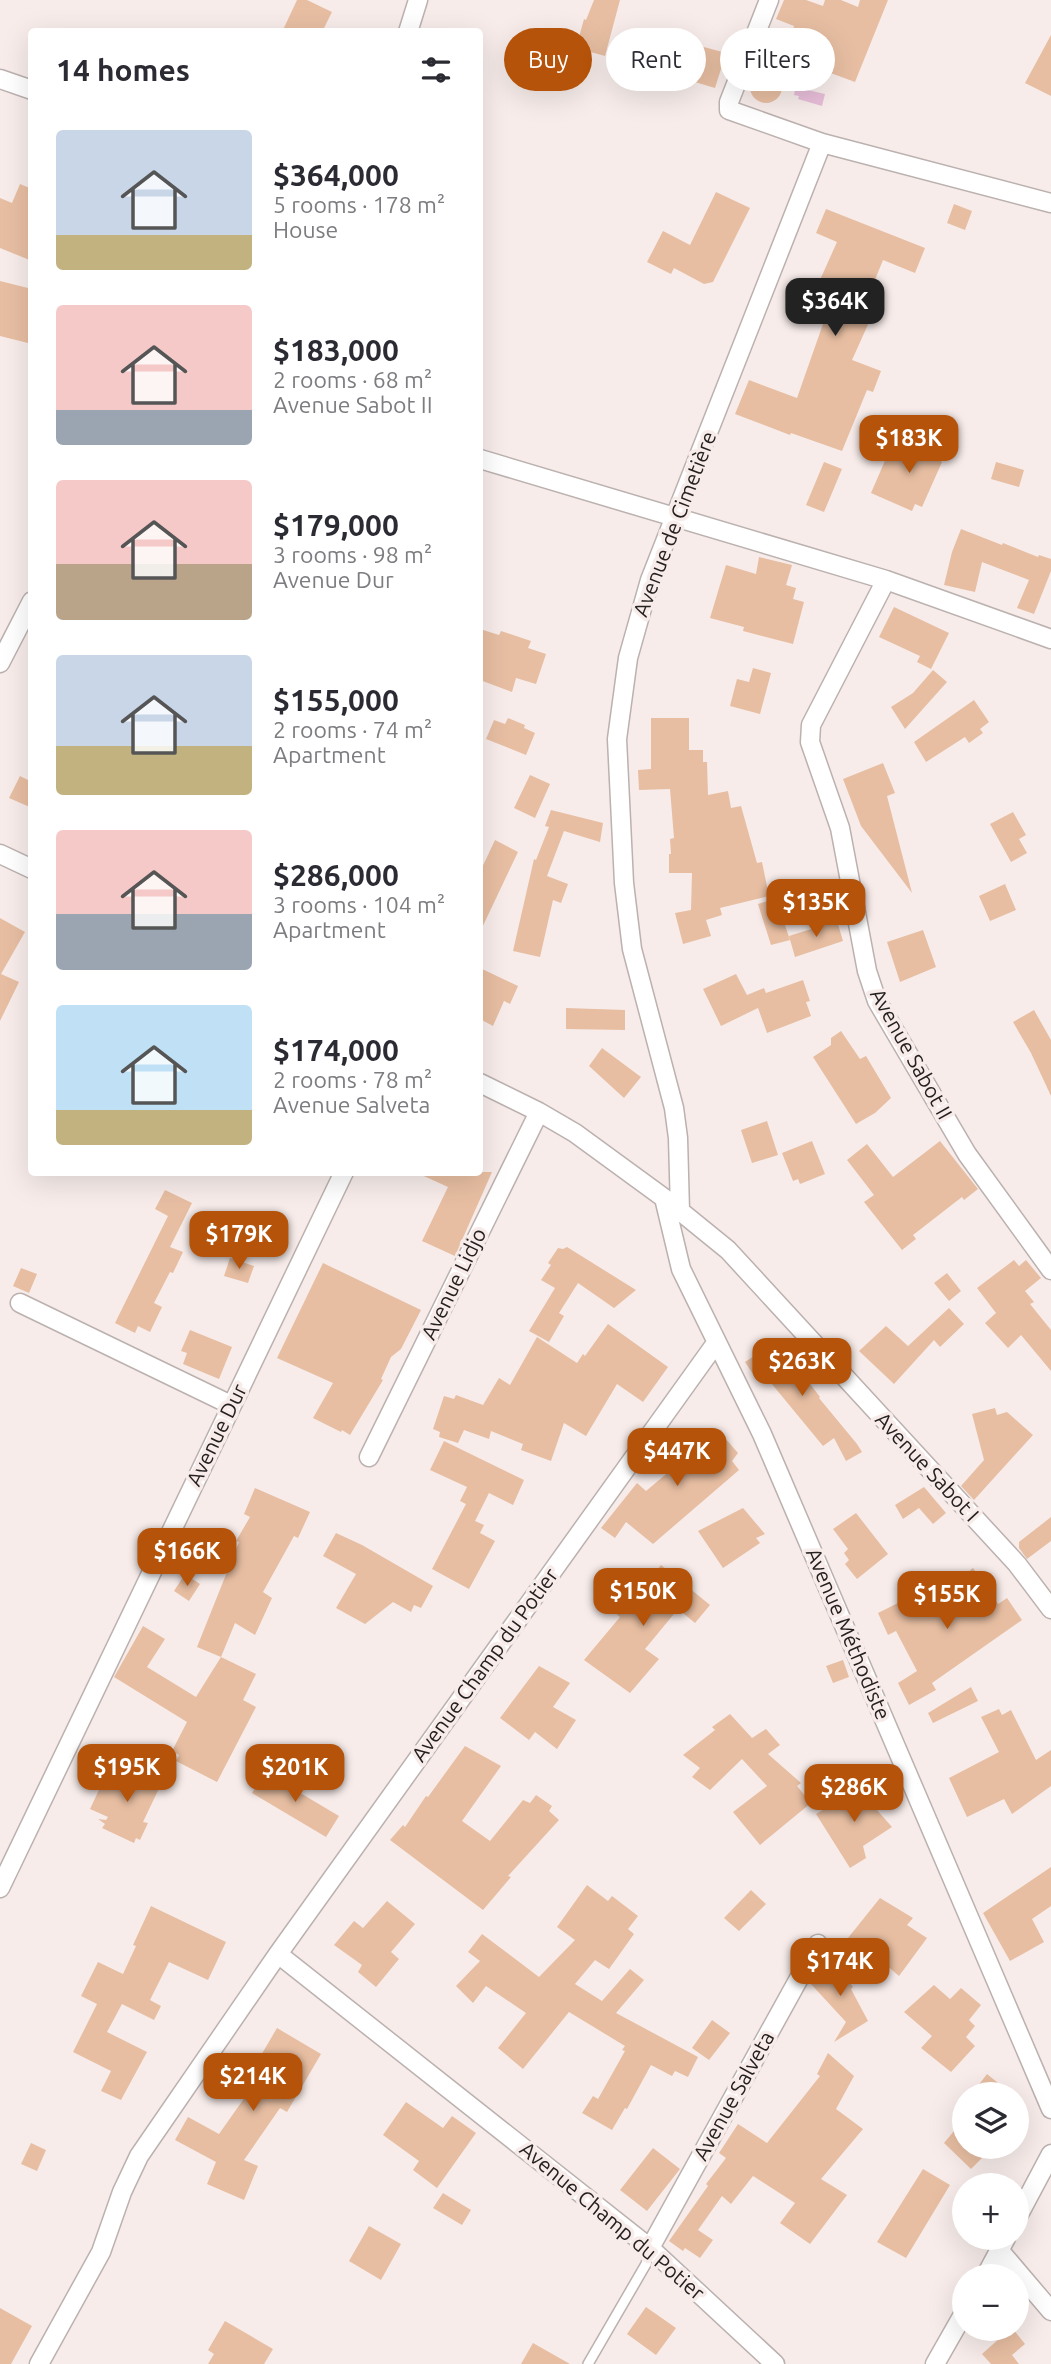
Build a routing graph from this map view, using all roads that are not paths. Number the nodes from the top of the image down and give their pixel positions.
1 (418, 0) edge
2 (769, 0) edge
3 (409, 28) edge
4 (0, 79) edge
5 (28, 89) edge
6 (822, 143) junction
7 (1051, 203) edge
8 (483, 460) edge
9 (676, 518) junction
10 (886, 580) junction
11 (28, 609) edge
12 (1051, 639) edge
13 (0, 663) edge
14 (0, 854) edge
15 (28, 867) edge
16 (483, 1084) edge
17 (539, 1112) junction
18 (342, 1176) edge
19 (664, 1198) junction
20 (680, 1211) junction
21 (1051, 1270) edge
22 (20, 1303) dead end
23 (716, 1343) junction
24 (231, 1405) junction
25 (369, 1457) dead end
26 (1051, 1609) edge
27 (0, 1888) edge
28 (818, 1944) dead end
29 (278, 1954) junction
30 (1051, 2109) edge
31 (1051, 2154) edge
32 (1029, 2195) edge
33 (650, 2248) junction
34 (1007, 2250) edge
35 (1051, 2311) edge
36 (952, 2334) edge
37 (39, 2364) edge
38 (588, 2364) edge
39 (775, 2364) edge
40 (935, 2364) edge

1 - 3 street
2 - 6 street
4 - 5 street
6 - 7 street
6 - 9 street, Avenue de Cimetière
8 - 9 street
9 - 10 street
9 - 20 street, Avenue de Cimetière
10 - 12 street
10 - 21 street, Avenue Sabot II
11 - 13 street
14 - 15 street
16 - 17 street, Avenue Sabot I
17 - 19 street, Avenue Sabot I
17 - 25 street, Avenue Lidjo
18 - 24 street, Avenue Dur
19 - 20 street, Avenue Sabot I
19 - 23 street, Avenue Méthodiste
20 - 26 street, Avenue Sabot I
22 - 24 street
23 - 29 street, Avenue Champ du Potier
23 - 30 street, Avenue Méthodiste
24 - 27 street, Avenue Dur
28 - 33 street, Avenue Salveta
29 - 33 street, Avenue Champ du Potier
29 - 37 street, Avenue Champ du Potier
31 - 32 street
33 - 38 lane
33 - 39 street, Avenue Champ du Potier
34 - 35 street
36 - 40 street

